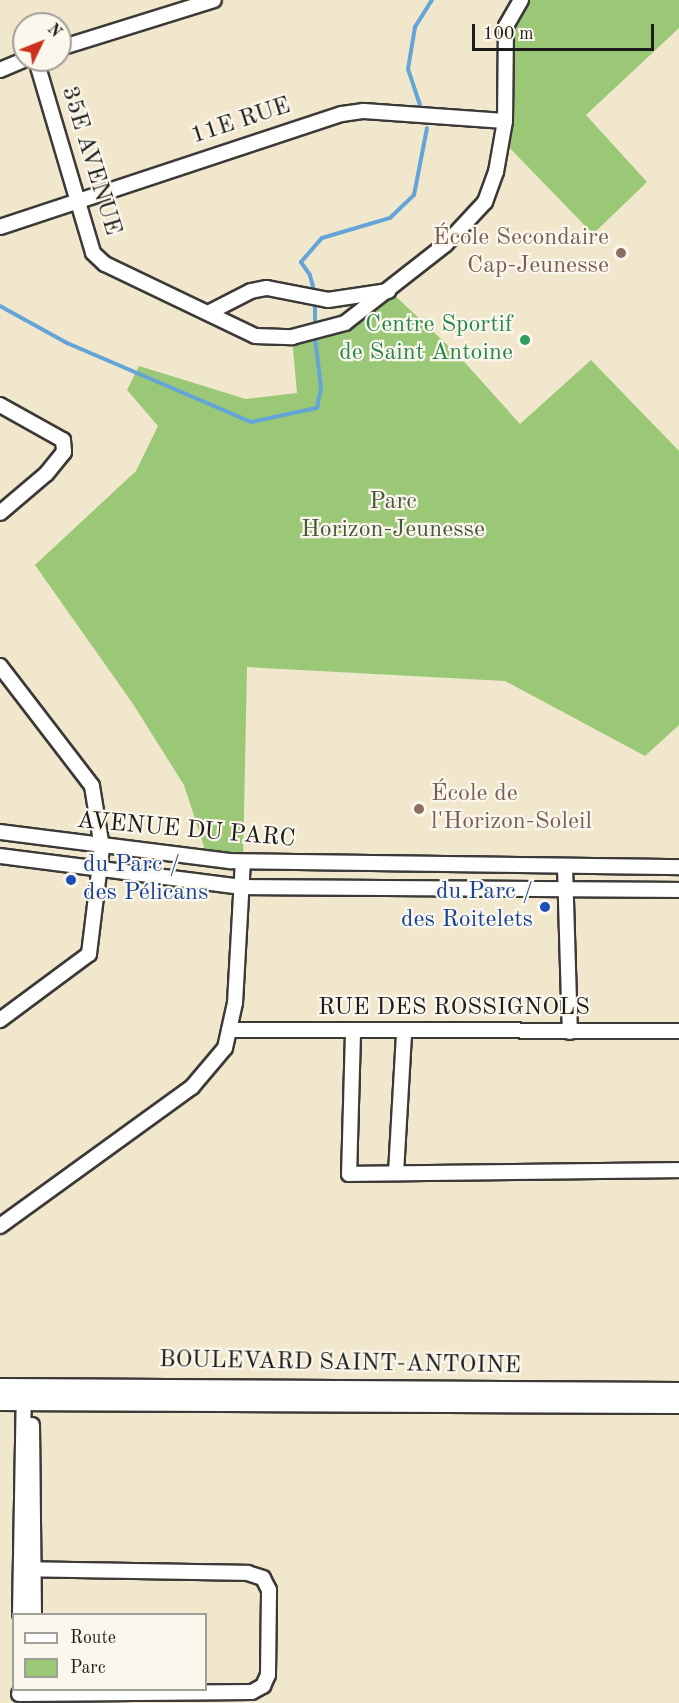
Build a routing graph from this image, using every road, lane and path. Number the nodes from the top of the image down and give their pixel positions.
1 (214, 0) edge
2 (521, 0) edge
3 (72, 44) edge
4 (40, 72) edge
5 (505, 121) junction
6 (77, 199) junction
7 (0, 227) edge
8 (390, 291) junction
9 (210, 312) junction
10 (0, 405) edge
11 (0, 513) edge
12 (0, 666) edge
13 (0, 832) edge
14 (102, 848) junction
15 (0, 856) edge
16 (243, 862) junction
17 (369, 866) junction
18 (565, 867) junction
19 (679, 867) edge
20 (99, 869) junction
21 (241, 887) junction
22 (564, 890) junction
23 (679, 890) edge
24 (366, 891) junction
25 (0, 1020) edge
26 (229, 1030) junction
27 (679, 1031) edge
28 (570, 1032) junction
29 (353, 1033) junction
30 (404, 1033) junction
31 (679, 1170) edge
32 (396, 1173) junction
33 (0, 1227) edge
34 (0, 1388) edge
35 (679, 1390) edge
36 (28, 1395) junction
37 (0, 1402) edge
38 (679, 1405) edge
39 (27, 1569) junction
40 (20, 1613) edge
41 (34, 1613) edge
42 (19, 1695) edge
43 (33, 1696) edge

1 - 3 street
2 - 5 street, 35E AVENUE
4 - 6 street, 35E AVENUE
5 - 6 street, 11E RUE
5 - 8 street, 35E AVENUE
6 - 7 street, 11E RUE
6 - 9 street, 35E AVENUE
8 - 9 street
8 - 9 street, 35E AVENUE
10 - 11 street
12 - 14 street
13 - 14 street, AVENUE DU PARC
14 - 16 street, AVENUE DU PARC
14 - 20 street
15 - 20 street, AVENUE DU PARC
16 - 17 street, AVENUE DU PARC
16 - 21 street
17 - 18 street, AVENUE DU PARC
17 - 24 street
18 - 19 street, AVENUE DU PARC
18 - 22 street
20 - 21 street, AVENUE DU PARC
20 - 25 street
21 - 24 street, AVENUE DU PARC
21 - 26 street
22 - 23 street, AVENUE DU PARC
22 - 24 street, AVENUE DU PARC
22 - 28 street
26 - 29 street, RUE DES ROSSIGNOLS
26 - 33 street
27 - 28 street, RUE DES ROSSIGNOLS
28 - 30 street, RUE DES ROSSIGNOLS
29 - 30 street, RUE DES ROSSIGNOLS
29 - 32 street
30 - 32 street
31 - 32 street
34 - 36 main road, BOULEVARD SAINT-ANTOINE
35 - 36 main road, BOULEVARD SAINT-ANTOINE
36 - 37 main road, BOULEVARD SAINT-ANTOINE
36 - 38 main road, BOULEVARD SAINT-ANTOINE
36 - 39 street
39 - 40 street
39 - 41 street
39 - 43 street
42 - 43 street

